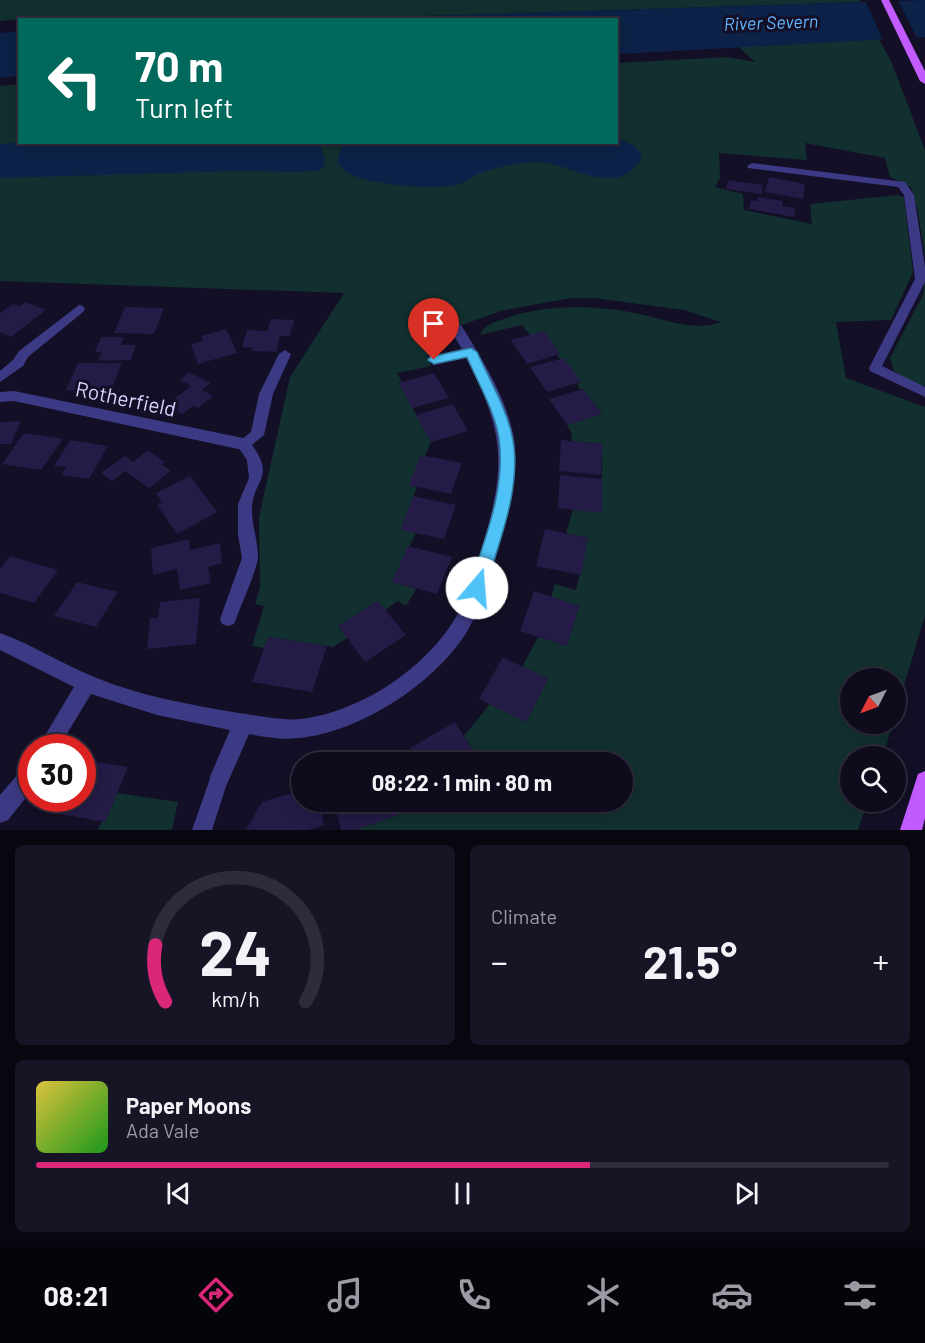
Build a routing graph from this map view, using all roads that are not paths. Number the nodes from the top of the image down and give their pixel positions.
1 (885, 0) edge
2 (924, 78) edge
3 (752, 166) dead end
4 (79, 309) dead end
5 (456, 328) dead end
6 (471, 352) junction
7 (285, 354) dead end
8 (434, 360) dead end
9 (0, 378) edge
10 (925, 392) edge
11 (0, 397) edge
12 (243, 444) junction
13 (228, 619) dead end
14 (0, 641) edge
15 (87, 683) junction
16 (243, 723) junction
17 (56, 734) edge
18 (220, 777) joint
19 (925, 781) edge
20 (18, 790) edge
21 (0, 812) edge
22 (202, 830) edge
23 (911, 830) edge

1 - 2 main road
3 - 10 lane
4 - 9 lane
5 - 6 street
6 - 8 street
6 - 16 street
7 - 12 lane
11 - 12 street, Rotherfield
12 - 13 lane
14 - 15 street
15 - 16 street
15 - 17 street
16 - 18 street
18 - 22 lane
19 - 23 main road
20 - 21 street

